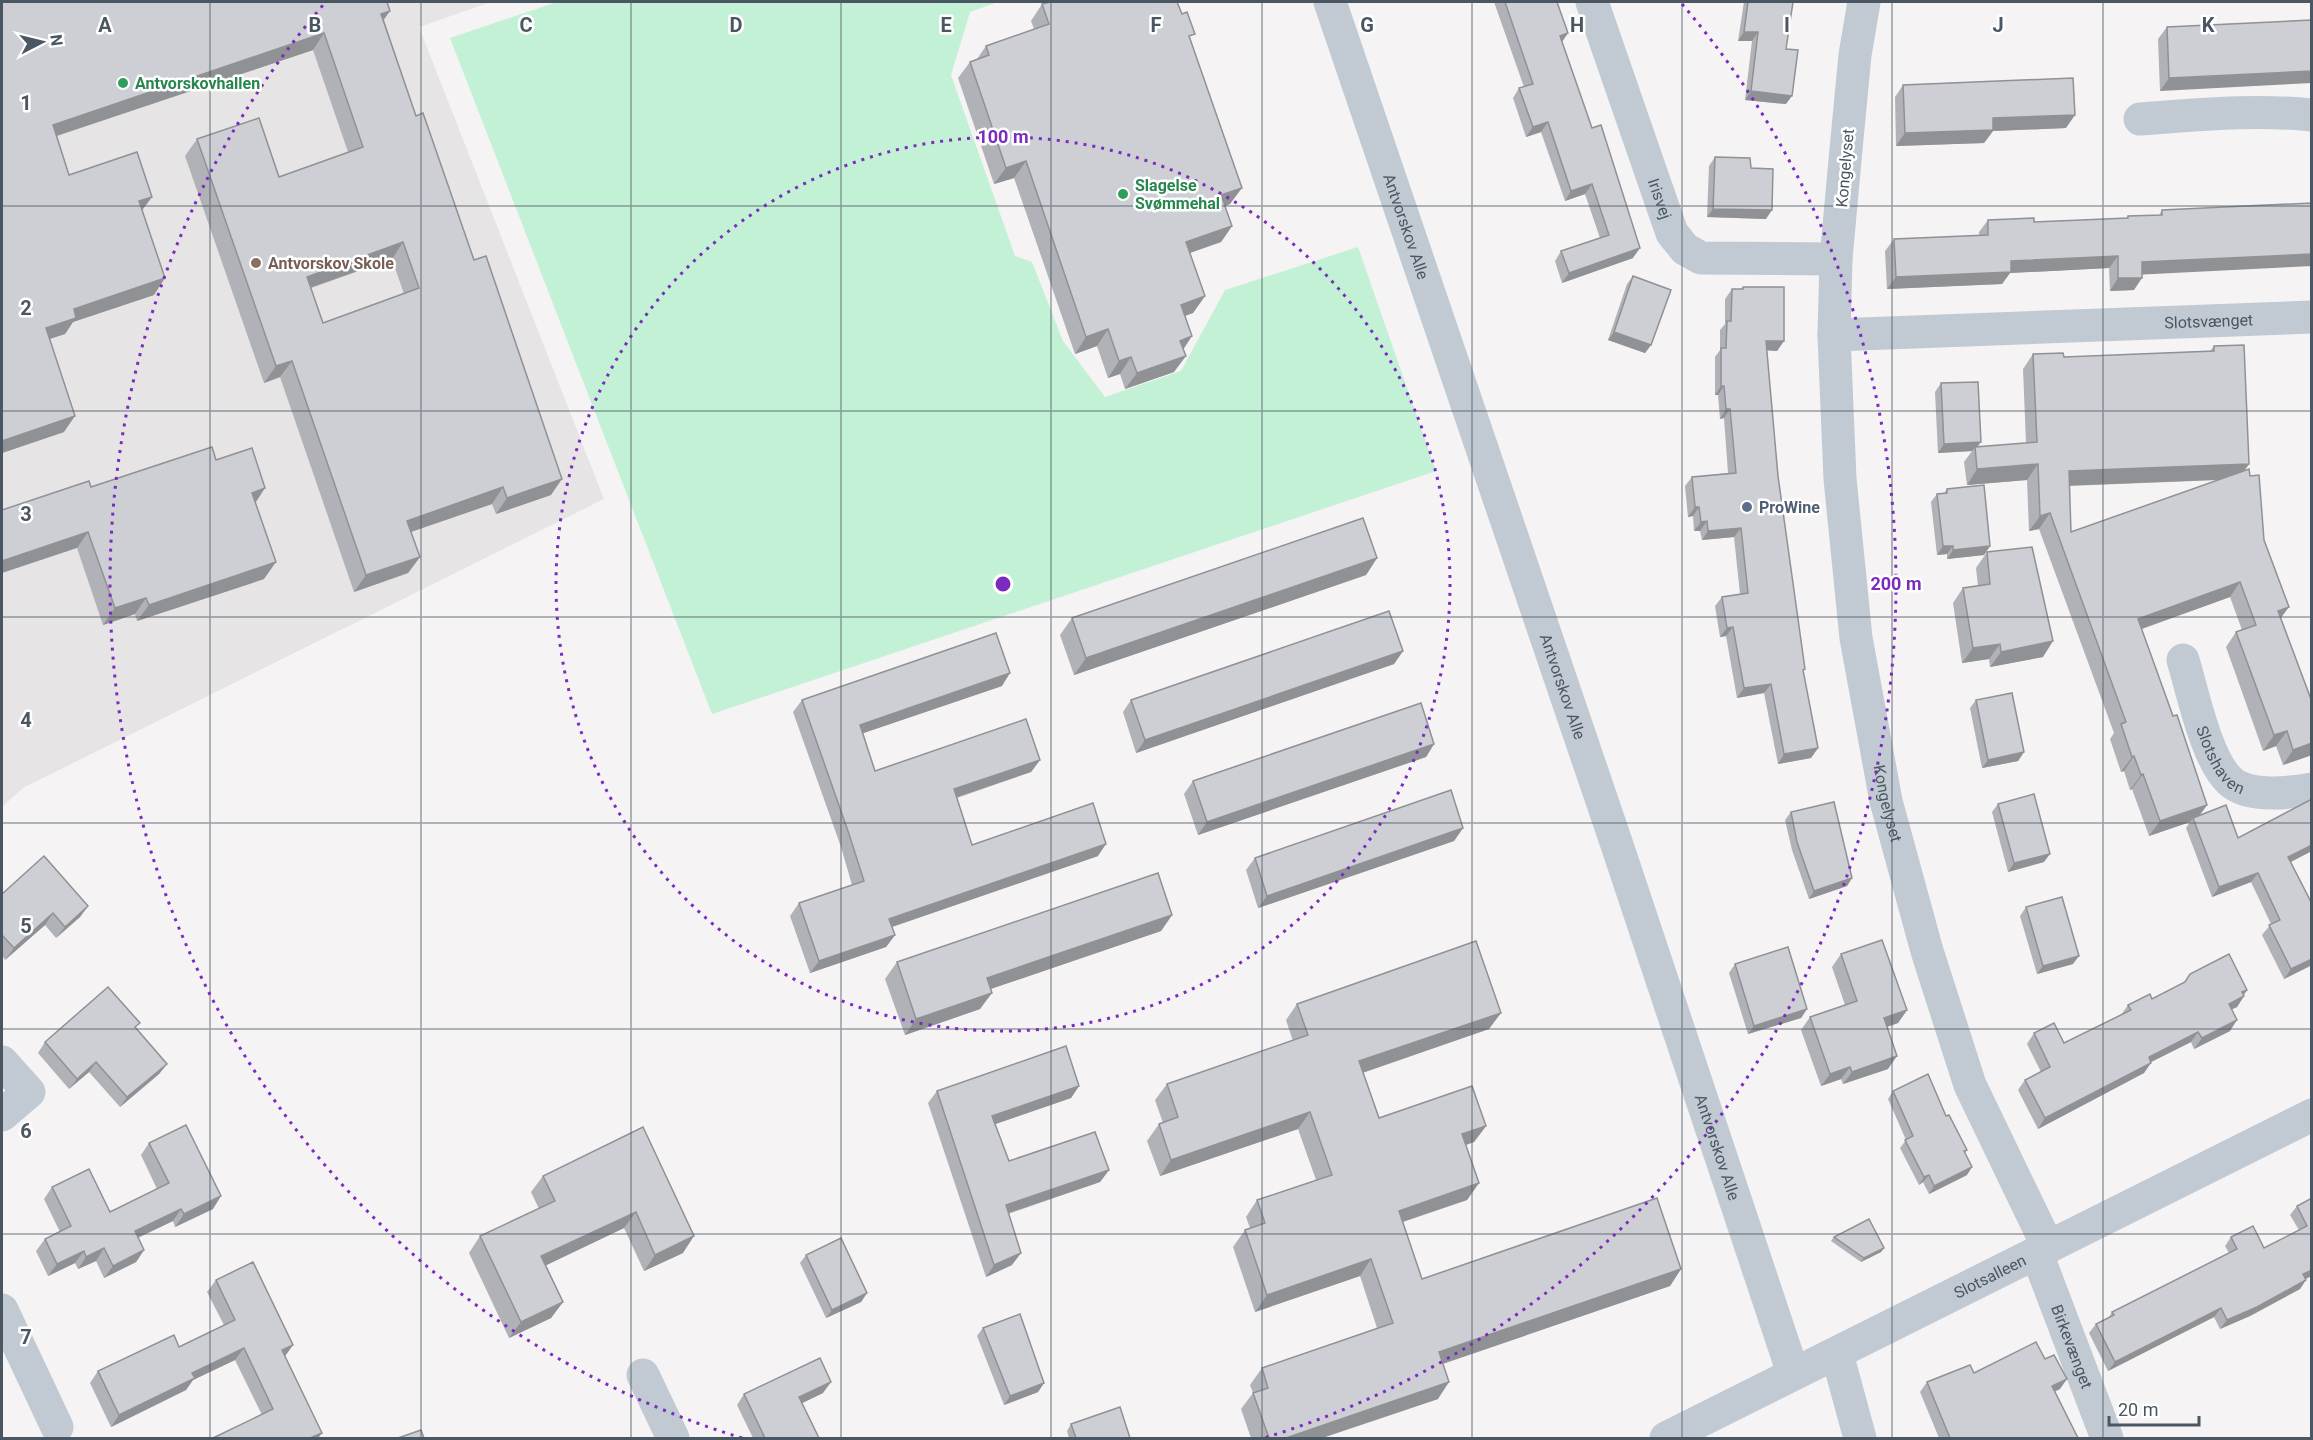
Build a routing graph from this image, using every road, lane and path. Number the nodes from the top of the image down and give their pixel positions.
1 (1330, 2) edge
2 (1592, 2) edge
3 (1864, 2) edge
4 (2312, 115) edge
5 (2140, 119) dead end
6 (1836, 260) junction
7 (2312, 317) edge
8 (1834, 335) junction
9 (2183, 660) dead end
10 (2312, 789) edge
11 (2, 1062) edge
12 (2, 1115) edge
13 (2312, 1115) edge
14 (2042, 1250) junction
15 (2, 1310) edge
16 (1837, 1354) junction
17 (1793, 1374) junction
18 (643, 1375) dead end
19 (57, 1427) dead end
20 (673, 1438) edge
21 (1666, 1438) edge
22 (1860, 1438) edge
23 (2107, 1438) edge

1 - 17 street, Antvorskov Alle
2 - 6 street, Irisvej
3 - 6 street, Kongelyset
4 - 5 street
6 - 8 street, Kongelyset
7 - 8 street, Slotsvænget
8 - 14 street, Kongelyset
9 - 10 street, Slotshaven
11 - 12 street
13 - 14 street, Slotsalleen
14 - 16 street, Slotsalleen
14 - 23 street, Birkevænget
15 - 19 street
16 - 17 street, Slotsalleen
16 - 22 street
17 - 21 street, Slotsalleen
18 - 20 street

